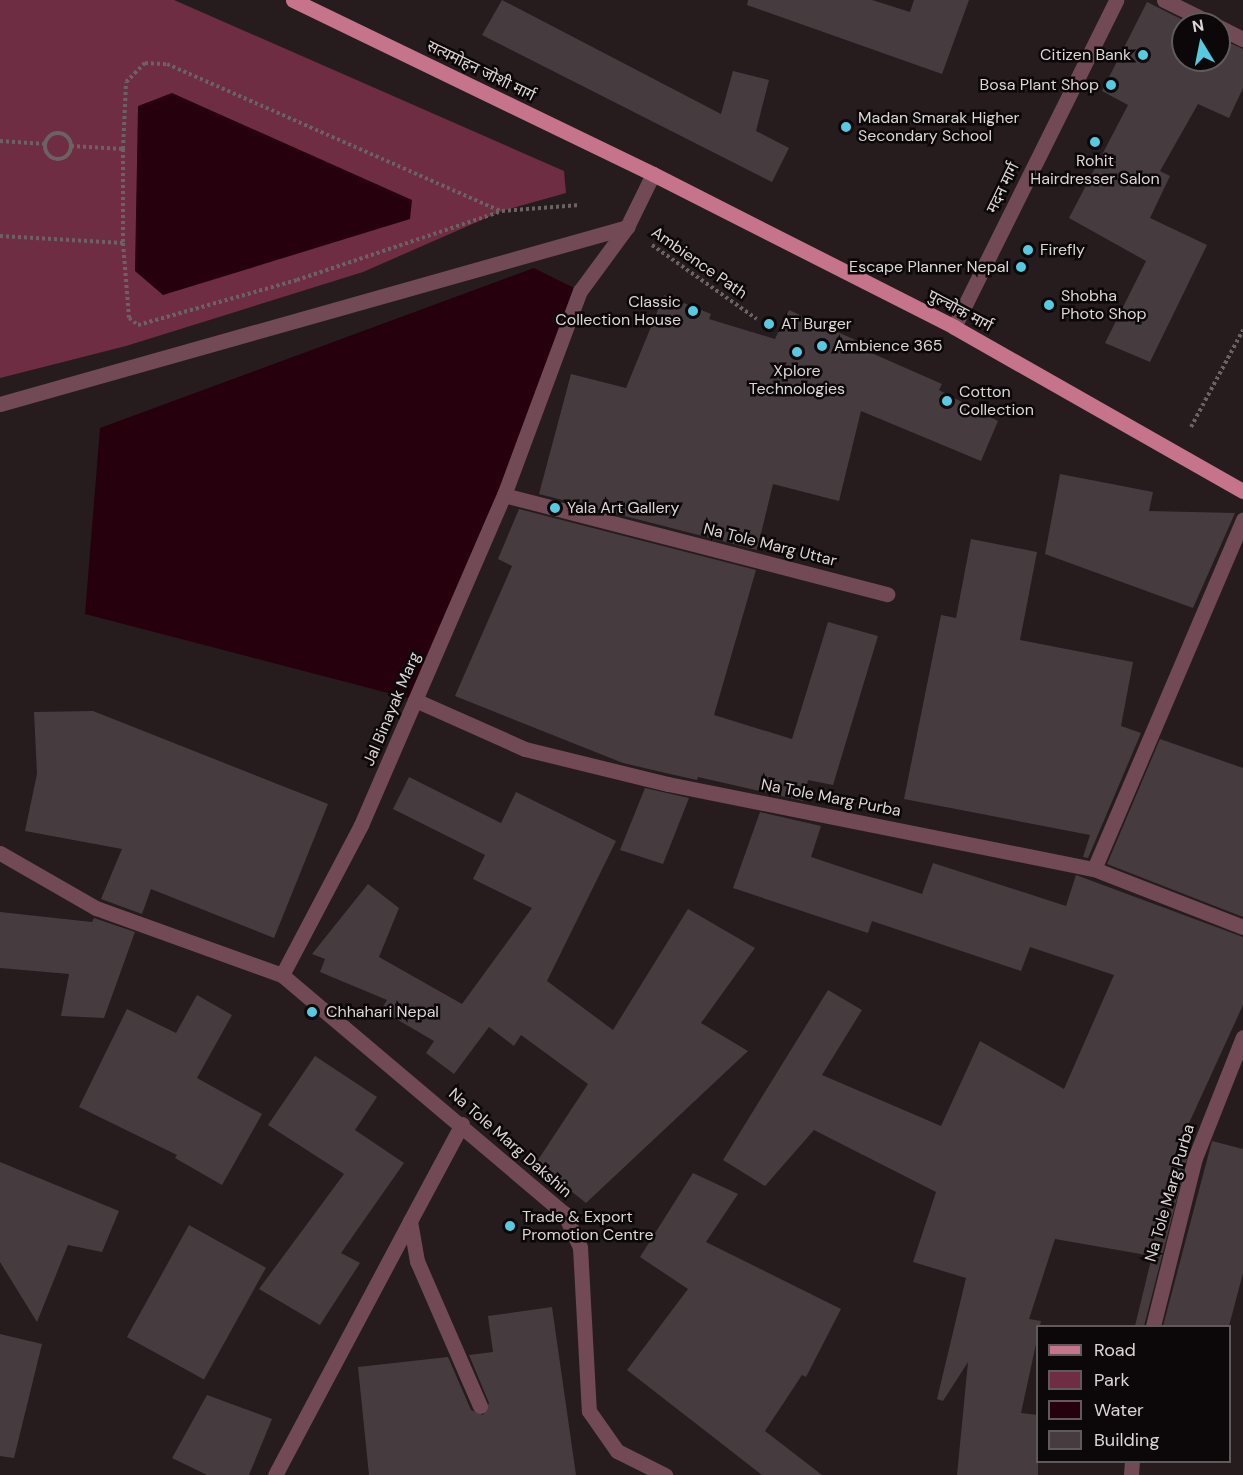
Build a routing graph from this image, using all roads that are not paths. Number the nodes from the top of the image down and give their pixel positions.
1 (293, 0) edge
2 (1116, 0) edge
3 (1164, 0) edge
4 (1188, 12) edge
5 (653, 174) junction
6 (627, 227) junction
7 (954, 327) junction
8 (0, 404) edge
9 (1243, 491) edge
10 (504, 495) junction
11 (1243, 519) edge
12 (887, 594) dead end
13 (415, 700) junction
14 (0, 853) edge
15 (1094, 868) junction
16 (1243, 927) edge
17 (282, 975) junction
18 (1243, 1037) edge
19 (462, 1124) junction
20 (410, 1221) junction
21 (1153, 1325) edge
22 (480, 1406) dead end
23 (275, 1475) edge
24 (665, 1475) edge

1 - 5 main road, सत्यमोहन जोशी मार्ग
2 - 7 street, मदन मार्ग
3 - 4 street
5 - 6 street, Jal Binayak Marg
5 - 7 main road, पुल्चोक मार्ग
6 - 8 street
6 - 10 street, Jal Binayak Marg
7 - 9 main road, पुल्चोक मार्ग
10 - 12 street, Na Tole Marg Uttar
10 - 13 street, Jal Binayak Marg
11 - 15 street
13 - 15 street, Na Tole Marg Purba
13 - 17 street, Jal Binayak Marg
14 - 17 street
15 - 16 street, Na Tole Marg Purba
17 - 19 street, Na Tole Marg Dakshin
18 - 21 street, Na Tole Marg Purba
19 - 20 street
19 - 24 street, Na Tole Marg Dakshin
20 - 22 street
20 - 23 street

